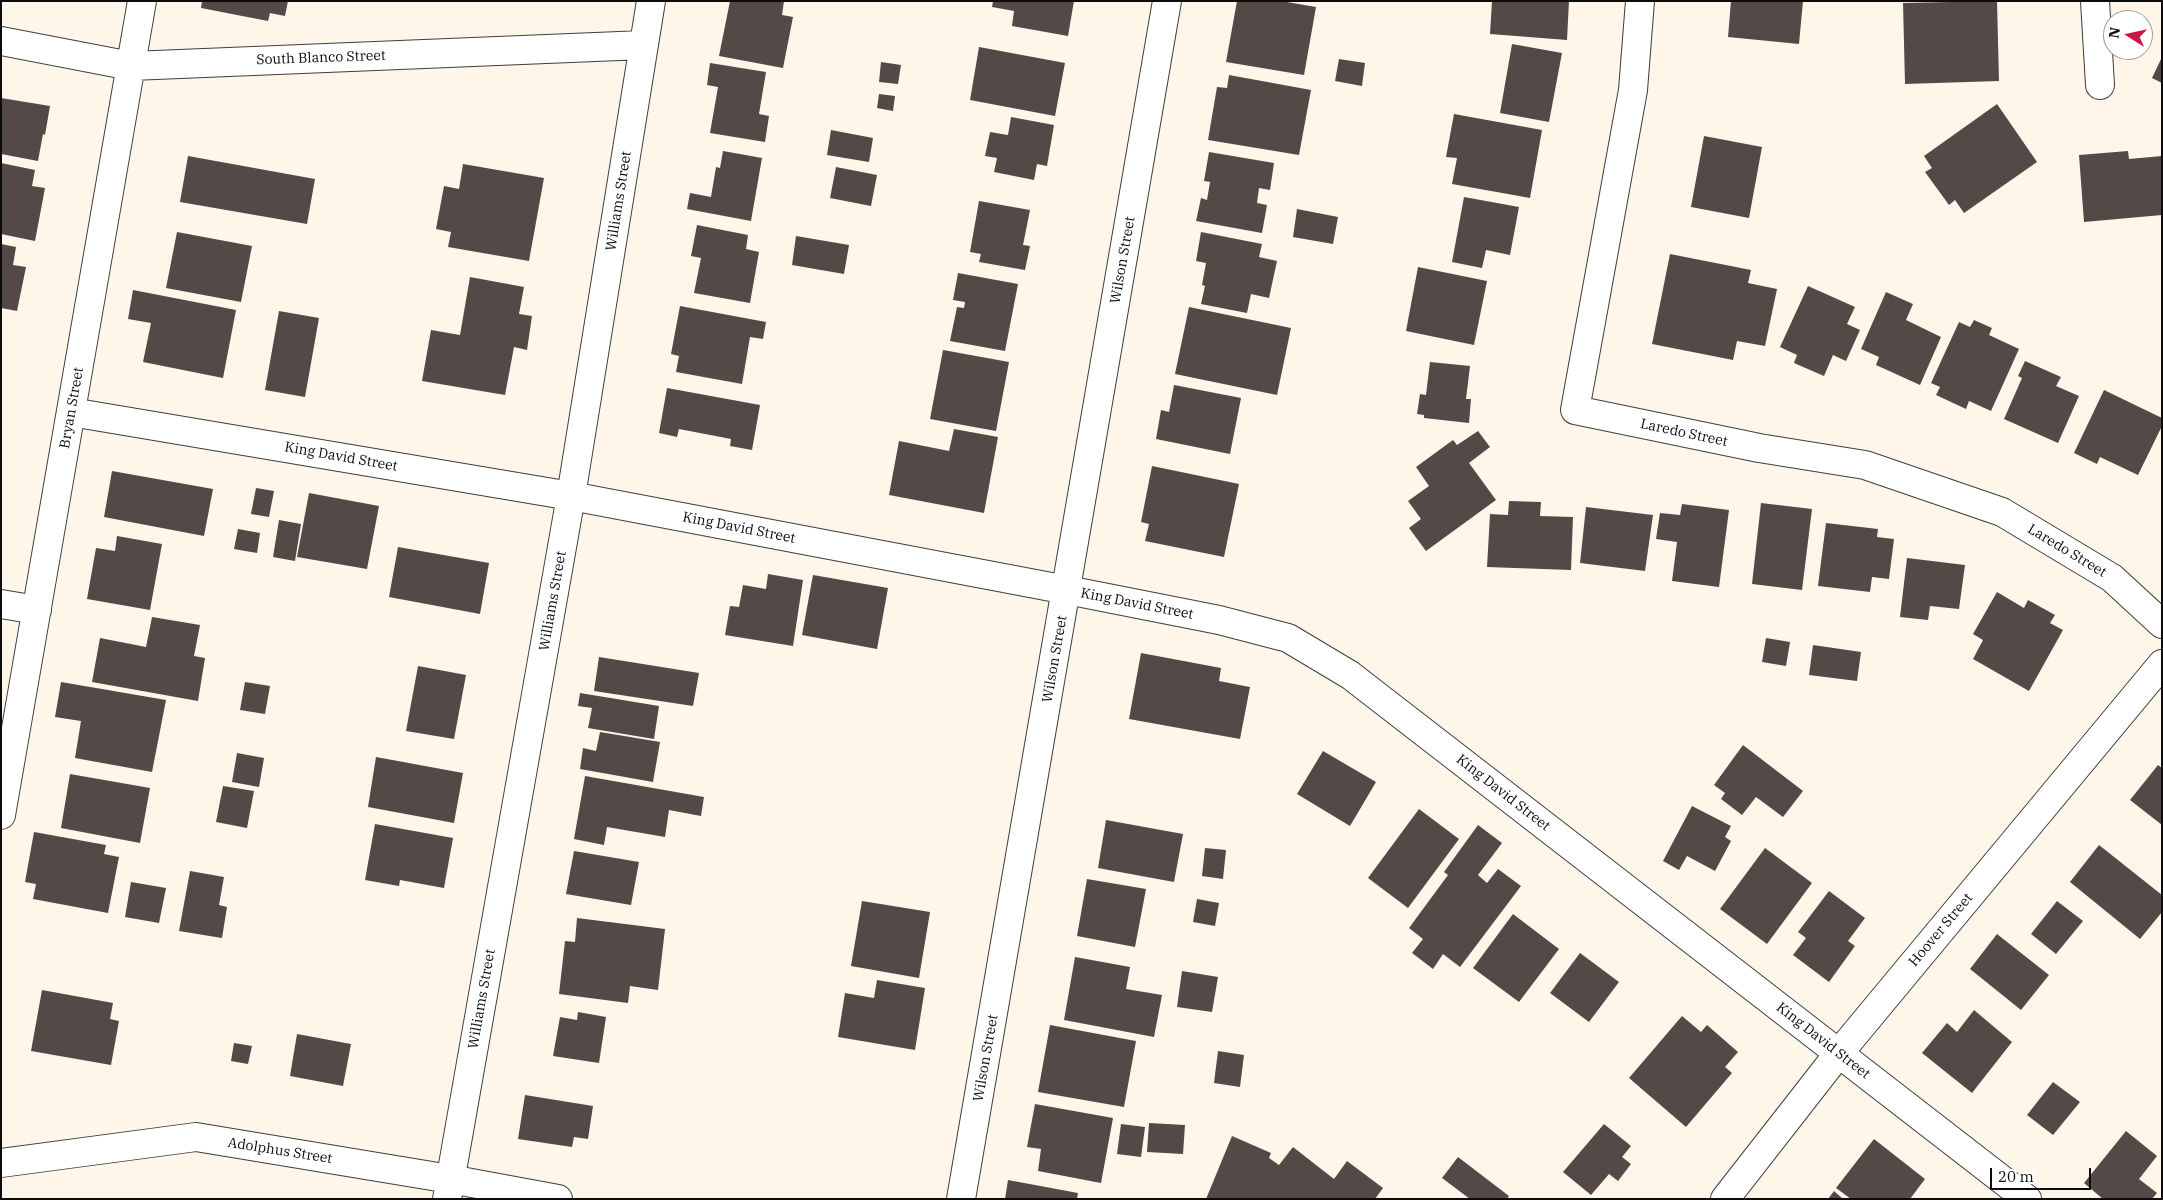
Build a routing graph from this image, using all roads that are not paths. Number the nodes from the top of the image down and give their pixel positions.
1 (142, 1) edge
2 (651, 1) edge
3 (1167, 1) edge
4 (1640, 1) edge
5 (2095, 1) edge
6 (1, 41) edge
7 (644, 45) junction
8 (131, 66) junction
9 (2100, 85) dead end
10 (72, 412) junction
11 (571, 496) junction
12 (1067, 590) junction
13 (1, 604) edge
14 (37, 610) junction
15 (2162, 624) edge
16 (2162, 664) edge
17 (1, 815) edge
18 (1839, 1053) junction
19 (1, 1163) edge
20 (448, 1189) edge
21 (558, 1199) edge
22 (961, 1199) edge
23 (1726, 1199) edge
24 (2027, 1199) edge

1 - 8 street, Bryan Street
2 - 7 street, Williams Street
3 - 12 street, Wilson Street
4 - 15 street, Laredo Street
5 - 9 street
6 - 8 street, South Blanco Street
7 - 8 street, South Blanco Street
7 - 11 street, Williams Street
8 - 10 street, Bryan Street
10 - 11 street, King David Street
10 - 14 street, Bryan Street
11 - 12 street, King David Street
11 - 20 street, Williams Street
12 - 18 street, King David Street
12 - 22 street, Wilson Street
13 - 14 street
14 - 17 street, Bryan Street
16 - 18 street, Hoover Street
18 - 23 street, Hoover Street
18 - 24 street, King David Street
19 - 20 street, Adolphus Street
20 - 21 street, Adolphus Street

